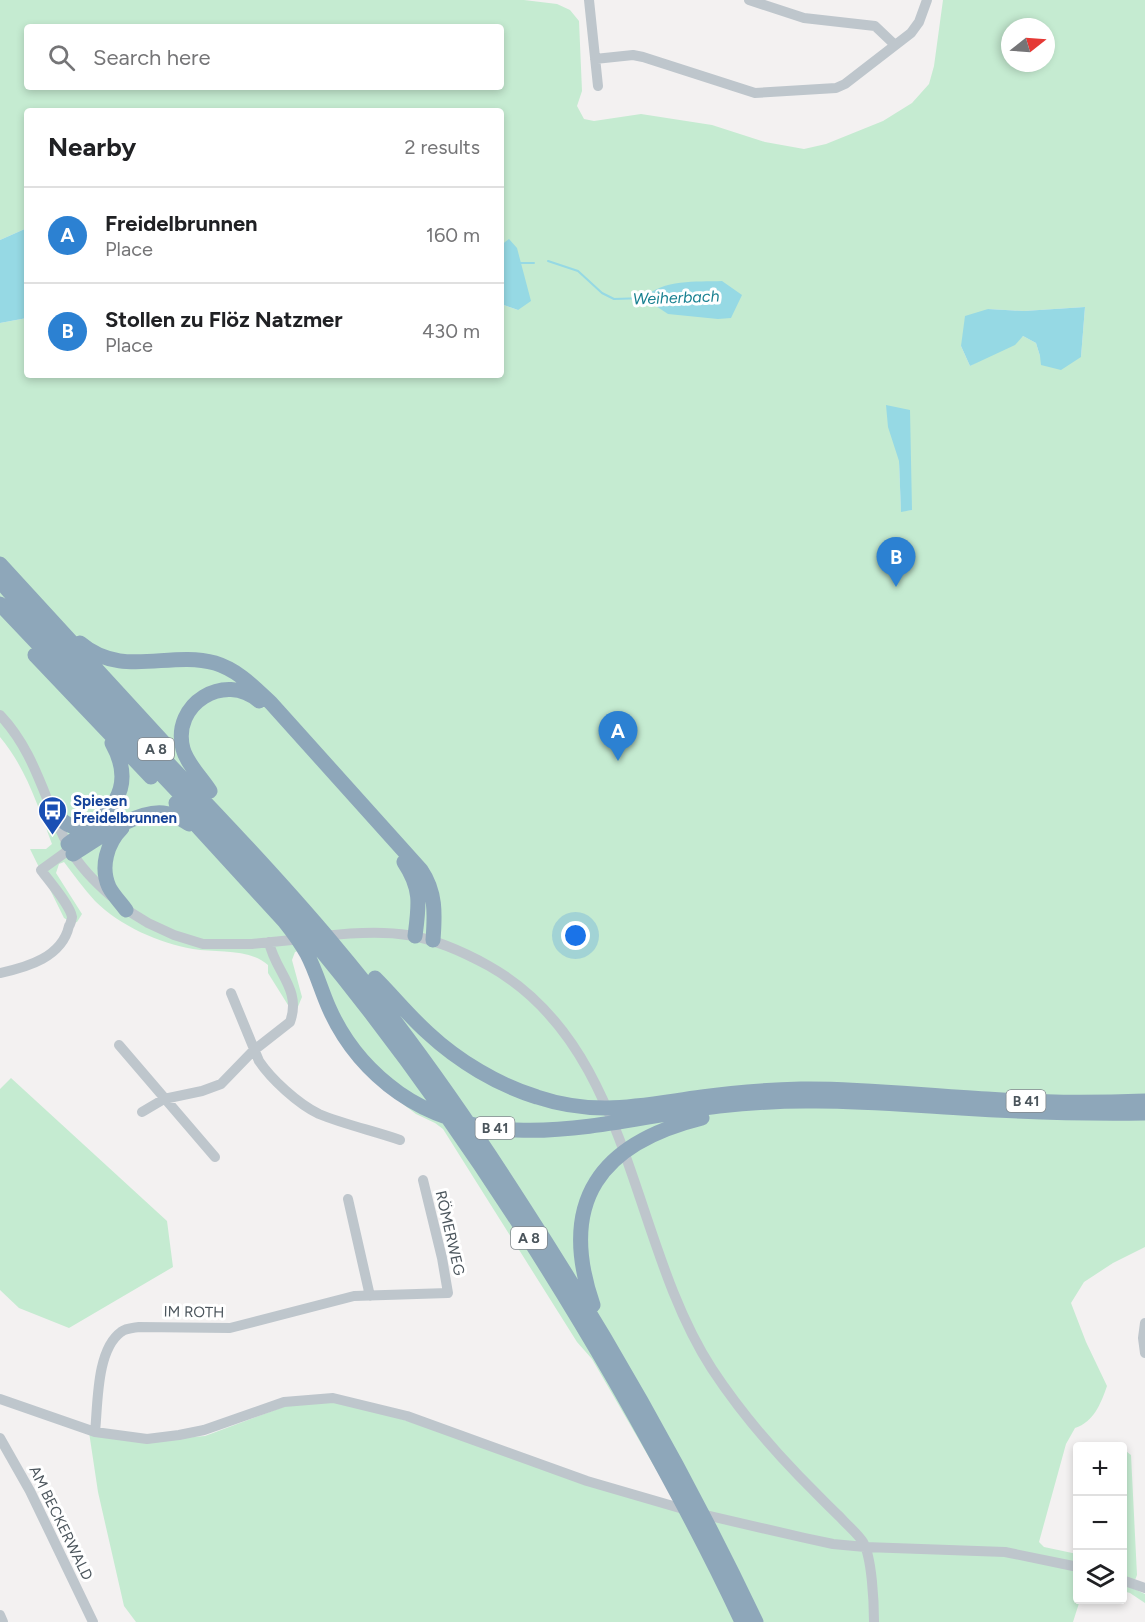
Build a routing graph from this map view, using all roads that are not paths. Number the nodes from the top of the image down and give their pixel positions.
1 (589, 0) edge
2 (749, 0) edge
3 (927, 0) edge
4 (895, 45) junction
5 (595, 59) junction
6 (598, 86) dead end
7 (0, 564) edge
8 (0, 581) edge
9 (0, 605) edge
10 (50, 619) junction
11 (0, 715) edge
12 (107, 732) junction
13 (210, 791) junction
14 (54, 813) junction
15 (128, 822) junction
16 (90, 827) junction
17 (70, 849) junction
18 (219, 850) junction
19 (126, 910) junction
20 (304, 919) junction
21 (415, 936) junction
22 (433, 940) junction
23 (269, 942) junction
24 (326, 950) junction
25 (0, 973) edge
26 (375, 978) junction
27 (231, 993) dead end
28 (119, 1045) dead end
29 (253, 1051) junction
30 (445, 1088) junction
31 (164, 1099) junction
32 (1145, 1101) edge
33 (766, 1102) junction
34 (142, 1112) dead end
35 (1145, 1113) edge
36 (400, 1140) dead end
37 (214, 1157) dead end
38 (423, 1180) dead end
39 (348, 1199) dead end
40 (448, 1293) joint
41 (370, 1296) junction
42 (1145, 1323) edge
43 (606, 1340) junction
44 (1145, 1353) edge
45 (0, 1399) edge
46 (95, 1432) junction
47 (0, 1438) edge
48 (676, 1478) junction
49 (707, 1538) junction
50 (865, 1547) junction
51 (1073, 1566) edge
52 (1127, 1582) edge
53 (1145, 1588) edge
54 (0, 1615) edge
55 (3, 1622) edge
56 (93, 1622) edge
57 (742, 1622) edge
58 (756, 1622) edge
59 (874, 1622) edge

1 - 5 street
2 - 4 street
3 - 4 street
4 - 5 street
5 - 6 street
7 - 10 highway
8 - 20 highway, A 8
9 - 12 highway
9 - 20 highway, A 8
10 - 13 highway
10 - 22 highway
11 - 14 street
12 - 16 highway
12 - 18 highway
13 - 20 highway
13 - 21 highway
14 - 16 highway
14 - 17 street
15 - 17 highway
15 - 18 highway
15 - 19 highway
16 - 17 highway
17 - 19 street
17 - 25 street
18 - 20 highway
19 - 23 street
20 - 24 highway, A 8
20 - 24 highway
21 - 22 street
21 - 23 street
22 - 50 street
23 - 29 street
24 - 26 highway
24 - 30 highway, A 8
24 - 33 highway, B 41
24 - 48 highway, A 8
26 - 30 highway
26 - 32 highway, B 41
27 - 29 street
28 - 31 street
29 - 31 street
29 - 36 street
30 - 43 highway, A 8
31 - 34 street
31 - 37 street
33 - 35 highway, B 41
33 - 43 highway
38 - 40 street, RÖMERWEG
39 - 41 street
40 - 41 street, IM ROTH
41 - 46 street, IM ROTH
42 - 44 street
43 - 48 highway, A 8
45 - 46 street
46 - 50 street
47 - 56 street, AM BECKERWALD
48 - 49 highway, A 8
49 - 57 highway, A 8
49 - 58 highway, A 8
50 - 51 street
50 - 59 street
52 - 53 street
54 - 55 street

